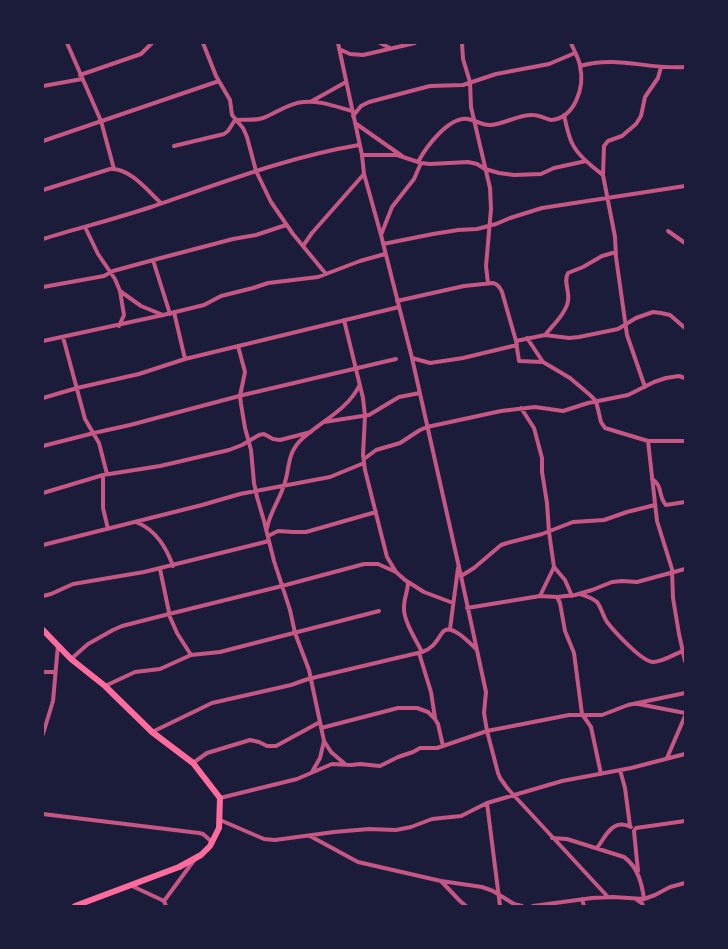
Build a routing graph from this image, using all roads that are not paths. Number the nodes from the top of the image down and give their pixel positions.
1 (67, 43) edge
2 (152, 43) edge
3 (203, 43) edge
4 (338, 43) edge
5 (380, 43) edge
6 (416, 43) edge
7 (462, 43) edge
8 (571, 43) edge
9 (390, 48) junction
10 (339, 49) junction
11 (575, 52) junction
12 (580, 66) junction
13 (661, 67) junction
14 (685, 67) edge
15 (81, 77) junction
16 (219, 82) junction
17 (346, 82) junction
18 (470, 82) junction
19 (43, 86) edge
20 (312, 102) junction
21 (352, 111) junction
22 (564, 115) junction
23 (353, 116) junction
24 (236, 120) junction
25 (101, 121) junction
26 (475, 121) junction
27 (355, 123) junction
28 (43, 141) edge
29 (359, 145) junction
30 (174, 146) dead end
31 (362, 155) junction
32 (404, 157) junction
33 (586, 161) junction
34 (420, 162) junction
35 (114, 169) junction
36 (485, 169) junction
37 (256, 171) junction
38 (364, 174) junction
39 (604, 175) junction
40 (685, 186) edge
41 (43, 190) edge
42 (608, 198) junction
43 (161, 203) junction
44 (286, 225) junction
45 (490, 226) junction
46 (85, 228) junction
47 (668, 231) dead end
48 (381, 235) junction
49 (43, 239) edge
50 (685, 243) edge
51 (383, 244) junction
52 (303, 246) junction
53 (616, 252) junction
54 (385, 254) junction
55 (153, 260) junction
56 (110, 272) junction
57 (326, 274) junction
58 (488, 283) junction
59 (43, 287) edge
60 (120, 291) junction
61 (396, 301) junction
62 (399, 307) junction
63 (172, 313) junction
64 (163, 315) junction
65 (344, 320) junction
66 (625, 324) junction
67 (119, 326) junction
68 (685, 328) edge
69 (545, 335) junction
70 (63, 337) junction
71 (527, 338) junction
72 (43, 342) edge
73 (517, 343) junction
74 (238, 346) junction
75 (412, 358) junction
76 (185, 359) junction
77 (396, 359) dead end
78 (543, 362) junction
79 (355, 368) junction
80 (685, 378) edge
81 (359, 386) junction
82 (646, 387) junction
83 (77, 388) junction
84 (420, 393) junction
85 (240, 396) junction
86 (43, 398) edge
87 (596, 402) junction
88 (521, 408) junction
89 (364, 416) junction
90 (322, 422) junction
91 (427, 427) junction
92 (311, 432) junction
93 (94, 433) junction
94 (648, 440) junction
95 (249, 441) junction
96 (685, 441) edge
97 (43, 446) edge
98 (364, 461) junction
99 (105, 475) junction
100 (652, 479) junction
101 (284, 486) junction
102 (255, 491) junction
103 (43, 494) edge
104 (685, 502) edge
105 (655, 505) junction
106 (376, 512) junction
107 (136, 522) junction
108 (108, 529) junction
109 (266, 529) junction
110 (549, 532) junction
111 (268, 536) junction
112 (269, 541) junction
113 (43, 545) edge
114 (173, 566) junction
115 (458, 566) junction
116 (554, 567) junction
117 (160, 569) junction
118 (685, 569) edge
119 (396, 572) junction
120 (672, 572) junction
121 (461, 576) junction
122 (408, 582) junction
123 (282, 586) junction
124 (580, 594) junction
125 (43, 596) edge
126 (540, 596) junction
127 (572, 596) junction
128 (557, 597) junction
129 (453, 603) junction
130 (467, 608) junction
131 (379, 612) dead end
132 (169, 614) junction
133 (450, 629) junction
134 (43, 630) edge
135 (295, 632) junction
136 (58, 645) junction
137 (476, 649) junction
138 (683, 651) junction
139 (420, 652) junction
140 (191, 655) junction
141 (71, 659) junction
142 (685, 661) edge
143 (43, 672) edge
144 (55, 672) junction
145 (311, 678) junction
146 (105, 686) junction
147 (685, 693) edge
148 (636, 703) junction
149 (582, 714) junction
150 (685, 715) edge
151 (435, 719) junction
152 (320, 722) junction
153 (321, 728) junction
154 (487, 731) junction
155 (152, 732) junction
156 (43, 734) edge
157 (324, 741) junction
158 (443, 746) junction
159 (685, 754) edge
160 (668, 758) junction
161 (193, 763) junction
162 (351, 765) junction
163 (620, 770) junction
164 (310, 774) junction
165 (601, 774) junction
166 (514, 795) junction
167 (220, 798) junction
168 (487, 803) junction
169 (43, 814) edge
170 (220, 820) junction
171 (685, 821) edge
172 (630, 826) junction
173 (635, 829) junction
174 (309, 836) junction
175 (552, 838) junction
176 (212, 842) junction
177 (597, 848) junction
178 (195, 859) junction
179 (638, 874) junction
180 (441, 880) junction
181 (685, 883) edge
182 (130, 885) junction
183 (498, 894) junction
184 (608, 897) junction
185 (582, 899) junction
186 (644, 899) junction
187 (637, 900) junction
188 (164, 901) junction
189 (515, 905) edge
190 (75, 906) edge
191 (166, 906) edge
192 (466, 906) edge
193 (500, 906) edge
194 (522, 906) edge
195 (533, 906) edge
196 (584, 906) edge
197 (643, 906) edge

1 - 15 street
2 - 15 street
3 - 16 street
4 - 10 street
5 - 9 street
6 - 9 street
7 - 18 street
8 - 11 street
9 - 10 street
10 - 17 street
11 - 12 street
11 - 18 street
12 - 13 street
12 - 22 street
13 - 14 street
13 - 39 street
15 - 19 street
15 - 25 street
16 - 24 street
16 - 25 street
17 - 20 street
17 - 21 street
18 - 23 street
18 - 26 street
20 - 21 street
20 - 24 street
21 - 23 street
22 - 26 street
22 - 33 street
23 - 27 street
24 - 30 street
24 - 37 street
25 - 28 street
25 - 35 street
26 - 34 street
26 - 36 street
27 - 29 street
27 - 32 street
29 - 31 street
29 - 37 street
31 - 32 street
31 - 38 street
32 - 34 street
33 - 36 street
33 - 39 street
34 - 36 street
34 - 48 street
35 - 41 street
35 - 43 street
36 - 45 street
37 - 43 street
37 - 44 street
38 - 48 street
38 - 52 street
39 - 42 street
40 - 42 street
42 - 45 street
42 - 53 street
43 - 46 street
44 - 52 street
44 - 55 street
45 - 51 street
45 - 58 street
46 - 49 street
46 - 56 street
47 - 50 street
48 - 51 street
51 - 54 street
52 - 57 street
53 - 66 street
53 - 69 street
54 - 57 street
54 - 61 street
55 - 56 street
55 - 63 street
56 - 59 street
56 - 60 street
57 - 63 street
58 - 61 street
58 - 73 street
60 - 64 street
60 - 67 street
61 - 62 street
62 - 65 street
62 - 75 street
63 - 64 street
63 - 76 street
64 - 67 street
65 - 74 street
65 - 79 street
66 - 68 street
66 - 69 street
66 - 82 street
67 - 70 street
69 - 71 street
70 - 72 street
70 - 83 street
71 - 73 street
71 - 78 street
73 - 75 street
73 - 78 street
74 - 76 street
74 - 85 street
75 - 84 street
76 - 83 street
77 - 79 street
78 - 87 street
79 - 81 street
79 - 85 street
80 - 82 street
81 - 89 street
81 - 90 street
82 - 87 street
83 - 86 street
83 - 93 street
84 - 89 street
84 - 91 street
85 - 93 street
85 - 95 street
87 - 88 street
87 - 94 street
88 - 91 street
88 - 110 street
89 - 90 street
89 - 98 street
90 - 92 street
91 - 98 street
91 - 115 street
92 - 95 street
92 - 101 street
93 - 97 street
93 - 99 street
94 - 96 street
94 - 100 street
95 - 99 street
95 - 102 street
98 - 101 street
98 - 106 street
99 - 103 street
99 - 108 street
100 - 104 street
100 - 105 street
101 - 102 street
101 - 109 street
102 - 107 street
102 - 109 street
105 - 110 street
105 - 120 street
106 - 111 street
106 - 119 street
107 - 108 street
107 - 114 street
108 - 113 street
109 - 111 street
110 - 116 street
110 - 121 street
111 - 112 street
112 - 114 street
112 - 123 street
114 - 117 street
115 - 121 street
115 - 129 street
116 - 126 street
116 - 127 street
117 - 125 street
117 - 132 street
118 - 120 street
119 - 122 street
119 - 123 street
120 - 124 street
120 - 138 street
121 - 130 street
122 - 129 street
122 - 139 street
123 - 132 street
123 - 135 street
124 - 127 street
124 - 138 street
126 - 128 street
126 - 130 street
127 - 128 street
128 - 149 street
129 - 133 street
130 - 137 street
131 - 135 street
132 - 140 street
132 - 141 street
133 - 137 street
133 - 139 street
134 - 136 main road
135 - 140 street
135 - 145 street
136 - 141 main road
136 - 144 street
137 - 154 street
138 - 142 street
139 - 145 street
139 - 151 street
140 - 146 street
141 - 146 main road
143 - 144 street
144 - 156 street
145 - 152 street
145 - 155 street
146 - 155 main road
147 - 148 street
148 - 149 street
148 - 150 street
149 - 154 street
149 - 165 street
150 - 160 street
151 - 153 street
151 - 158 street
152 - 153 street
152 - 161 street
153 - 157 street
154 - 158 street
154 - 166 street
155 - 161 main road
157 - 162 street
157 - 164 street
158 - 162 street
159 - 160 street
160 - 163 street
161 - 167 main road
162 - 164 street
163 - 165 street
163 - 172 street
164 - 167 street
165 - 166 street
166 - 168 street
166 - 175 street
167 - 170 main road
168 - 174 street
168 - 183 street
169 - 176 street
170 - 174 street
170 - 176 main road
171 - 173 street
172 - 173 street
172 - 177 street
173 - 179 street
174 - 180 street
175 - 177 street
175 - 184 street
176 - 178 main road
177 - 179 street
178 - 182 main road
178 - 188 street
179 - 186 street
180 - 183 street
180 - 192 street
181 - 186 street
182 - 188 street
182 - 190 main road
183 - 189 street
183 - 193 street
184 - 185 street
184 - 187 street
185 - 195 street
185 - 196 street
186 - 187 street
187 - 197 street
188 - 191 street
189 - 194 street

